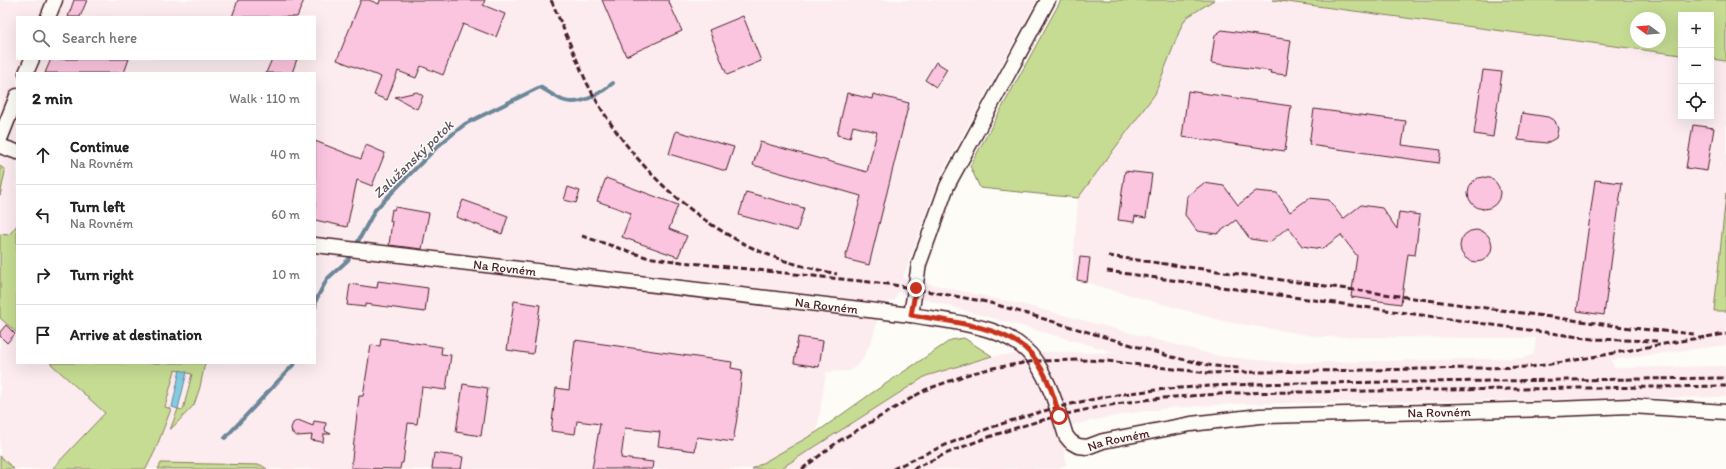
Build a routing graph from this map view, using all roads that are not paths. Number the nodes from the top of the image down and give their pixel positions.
1 (55, 0) edge
2 (1048, 0) edge
3 (48, 16) edge
4 (32, 60) edge
5 (26, 72) edge
6 (16, 99) edge
7 (0, 139) edge
8 (0, 146) edge
9 (16, 152) edge
10 (318, 246) edge
11 (911, 315) junction
12 (1726, 412) edge

1 - 3 street
2 - 11 street
4 - 5 street
6 - 7 street
8 - 9 street
10 - 11 street, Na Rovném
11 - 12 street, Na Rovném

